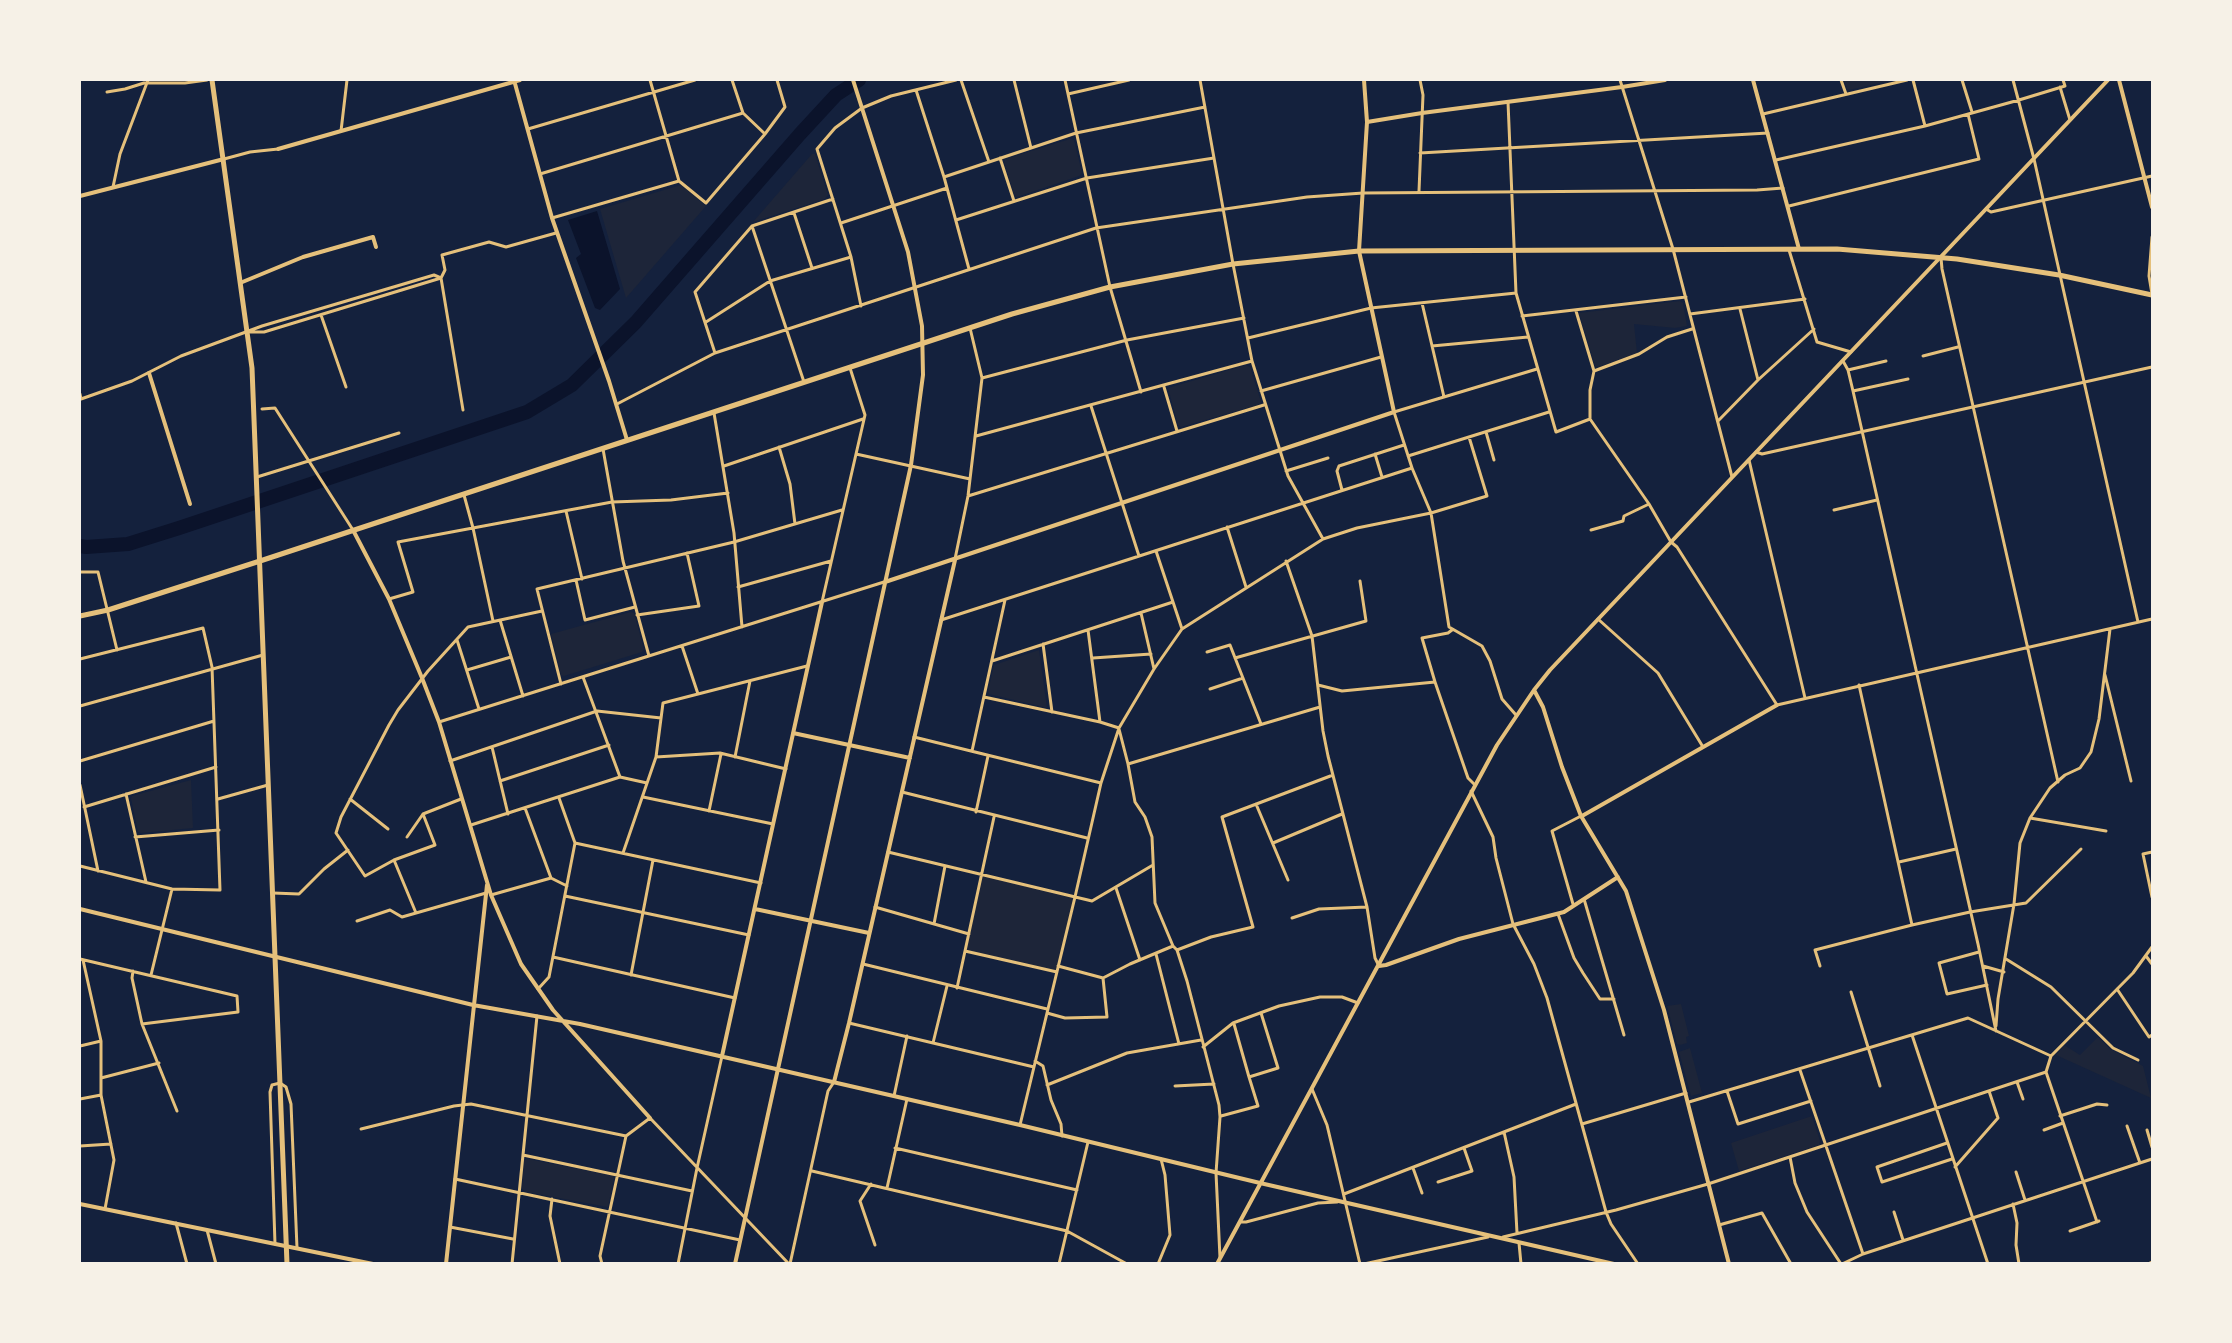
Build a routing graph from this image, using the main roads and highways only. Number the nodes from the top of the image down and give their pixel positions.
1 (212, 80) edge
2 (2152, 295) edge
3 (260, 561) junction
4 (80, 616) edge
5 (287, 1263) edge

1 - 3 main road
2 - 3 main road
3 - 4 main road
3 - 5 main road

